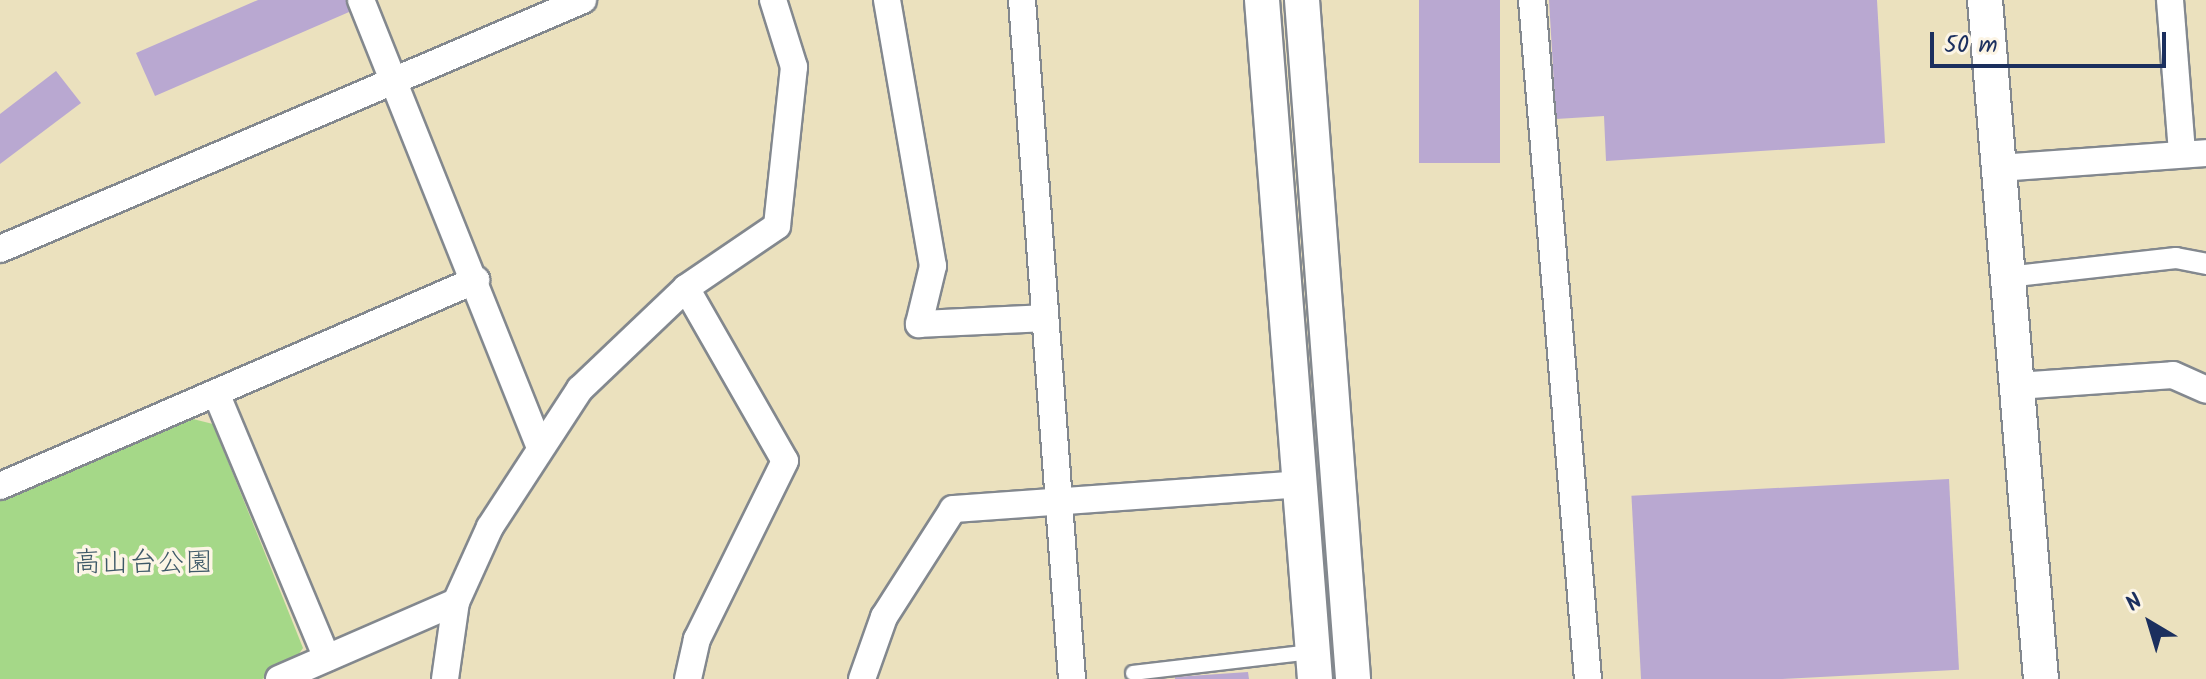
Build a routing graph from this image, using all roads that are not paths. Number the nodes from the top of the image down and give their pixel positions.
1 (361, 0) edge
2 (583, 0) edge
3 (773, 0) edge
4 (887, 0) edge
5 (1022, 0) edge
6 (1262, 0) edge
7 (1302, 0) edge
8 (1532, 0) edge
9 (1985, 0) edge
10 (2170, 0) edge
11 (395, 83) junction
12 (2194, 153) edge
13 (1998, 168) junction
14 (0, 249) edge
15 (2206, 264) edge
16 (2007, 277) junction
17 (476, 280) junction
18 (686, 288) junction
19 (1045, 318) junction
20 (2017, 386) junction
21 (2206, 390) edge
22 (216, 393) junction
23 (539, 444) junction
24 (1300, 484) junction
25 (0, 486) edge
26 (1059, 500) junction
27 (456, 602) junction
28 (327, 658) junction
29 (1314, 665) edge
30 (1133, 673) dead end
31 (279, 679) edge
32 (445, 679) edge
33 (688, 679) edge
34 (862, 679) edge
35 (1072, 679) edge
36 (1353, 679) edge
37 (1588, 679) edge
38 (2041, 679) edge

1 - 11 street
2 - 11 street
3 - 18 street
4 - 19 street
5 - 19 street
6 - 24 street
7 - 36 street
8 - 37 street
9 - 13 street
10 - 12 street
11 - 14 street
11 - 17 street
12 - 13 street
13 - 16 street
15 - 16 street
16 - 20 street
17 - 22 street
17 - 23 street
18 - 23 street
18 - 33 street
19 - 26 street
20 - 21 street
20 - 38 street
22 - 25 street
22 - 28 street
23 - 27 street
24 - 26 street
24 - 29 street
26 - 34 street
26 - 35 street
27 - 28 street
27 - 32 street
28 - 31 street
29 - 30 lane

